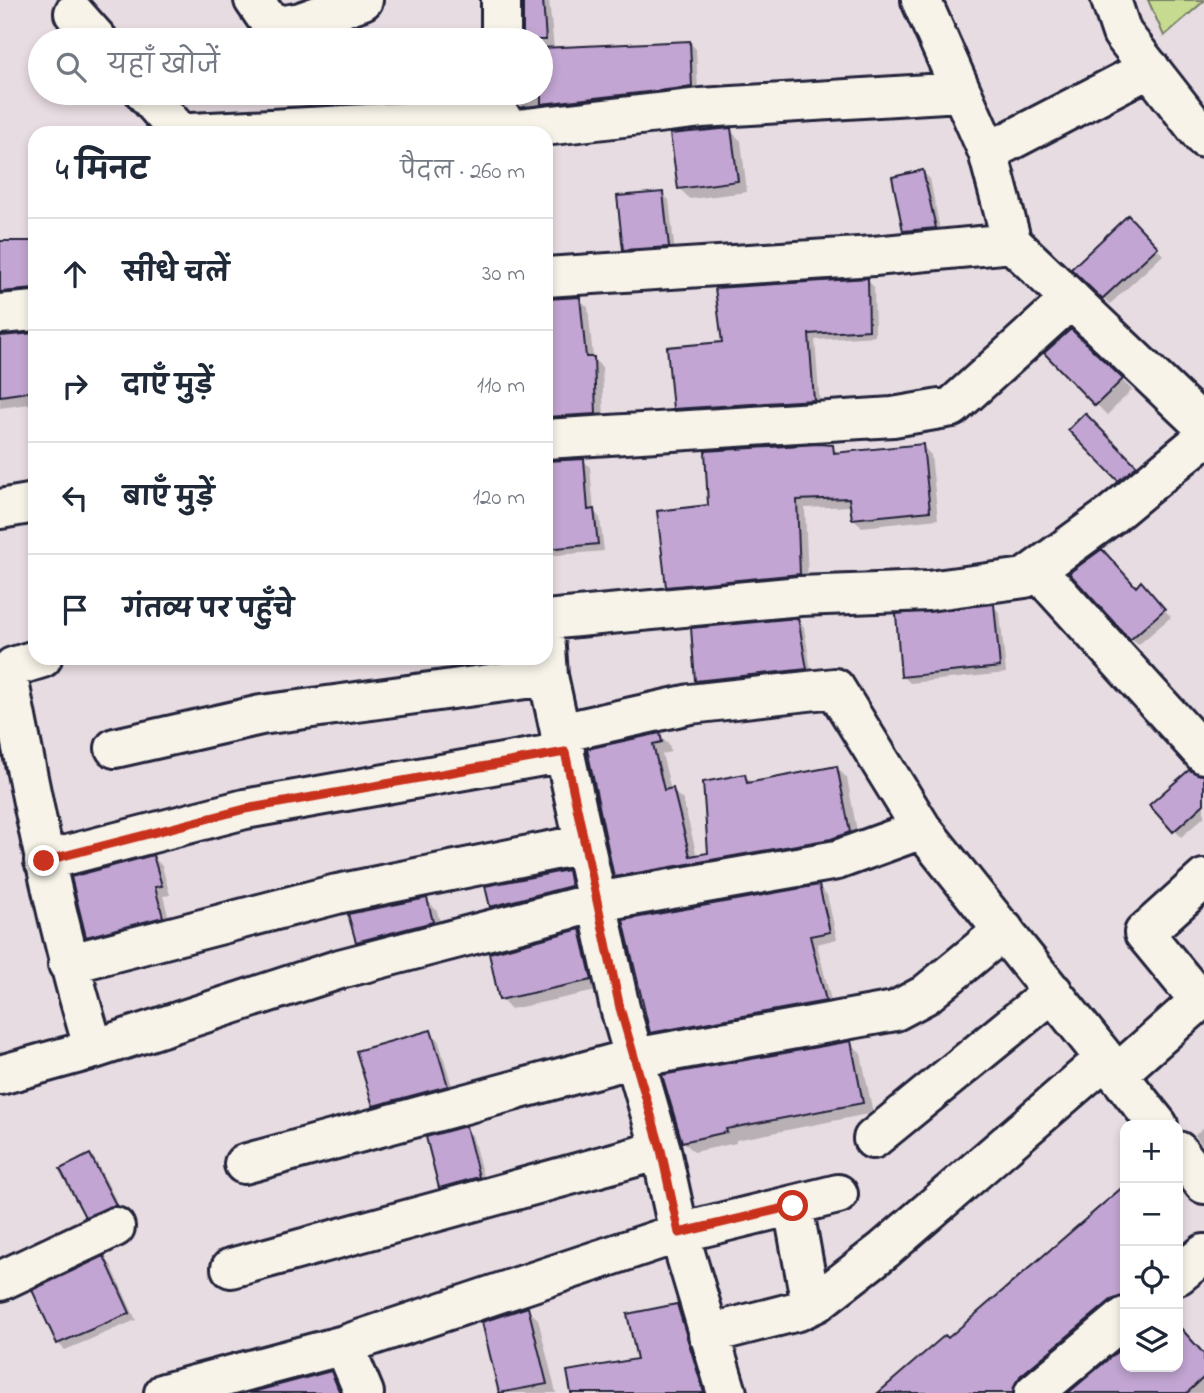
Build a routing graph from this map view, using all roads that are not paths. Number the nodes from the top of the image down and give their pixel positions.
1 (254, 0) edge
2 (363, 0) edge
3 (501, 0) edge
4 (921, 0) edge
5 (1111, 0) edge
6 (501, 28) edge
7 (1150, 68) junction
8 (960, 92) junction
9 (156, 105) edge
10 (500, 118) edge
11 (174, 126) edge
12 (335, 126) edge
13 (1204, 138) edge
14 (988, 152) junction
15 (1012, 243) junction
16 (553, 277) edge
17 (1071, 299) junction
18 (28, 312) edge
19 (0, 314) edge
20 (1204, 426) edge
21 (1204, 438) edge
22 (553, 439) edge
23 (28, 504) edge
24 (0, 509) edge
25 (1038, 571) junction
26 (553, 619) edge
27 (28, 662) edge
28 (531, 665) edge
29 (548, 665) edge
30 (562, 743) junction
31 (115, 748) dead end
32 (1204, 754) edge
33 (922, 829) junction
34 (584, 844) junction
35 (44, 861) junction
36 (1204, 879) edge
37 (597, 902) junction
38 (1004, 930) junction
39 (68, 964) junction
40 (1053, 992) junction
41 (1202, 999) edge
42 (94, 1049) junction
43 (634, 1058) junction
44 (1111, 1066) junction
45 (0, 1075) edge
46 (1154, 1120) edge
47 (873, 1139) dead end
48 (661, 1150) junction
49 (1183, 1157) edge
50 (244, 1164) dead end
51 (1204, 1184) edge
52 (838, 1194) dead end
53 (793, 1206) junction
54 (115, 1227) dead end
55 (679, 1233) junction
56 (1204, 1254) edge
57 (231, 1268) dead end
58 (1183, 1271) edge
59 (0, 1281) edge
60 (811, 1305) junction
61 (1120, 1321) edge
62 (708, 1334) junction
63 (344, 1345) junction
64 (214, 1386) edge
65 (164, 1393) edge
66 (364, 1393) edge
67 (727, 1393) edge
68 (1034, 1393) edge

1 - 2 street
3 - 6 street
4 - 8 street
5 - 7 street
7 - 13 street
7 - 14 street
8 - 10 street
8 - 14 street
9 - 11 street
10 - 12 street
14 - 15 street
15 - 16 street
15 - 17 street
17 - 20 street
17 - 22 street
18 - 19 street
21 - 25 street
23 - 24 street
25 - 26 street
25 - 32 street
27 - 35 street
28 - 31 street
29 - 30 street
30 - 33 street
30 - 34 street
30 - 35 street
33 - 37 street
33 - 38 street
34 - 37 street
34 - 39 street
35 - 39 street
36 - 41 street
37 - 42 street
37 - 43 street
38 - 40 street
38 - 43 street
39 - 42 street
40 - 44 street
40 - 47 street
41 - 44 street
42 - 45 street
43 - 48 street
43 - 50 street
44 - 46 street
44 - 60 street
48 - 55 street
48 - 57 street
49 - 51 street
52 - 53 street
53 - 55 street
53 - 60 street
54 - 59 street
55 - 62 street
55 - 63 street
56 - 58 street
60 - 62 street
61 - 68 street
62 - 67 street
63 - 64 street
63 - 66 street
64 - 65 street

